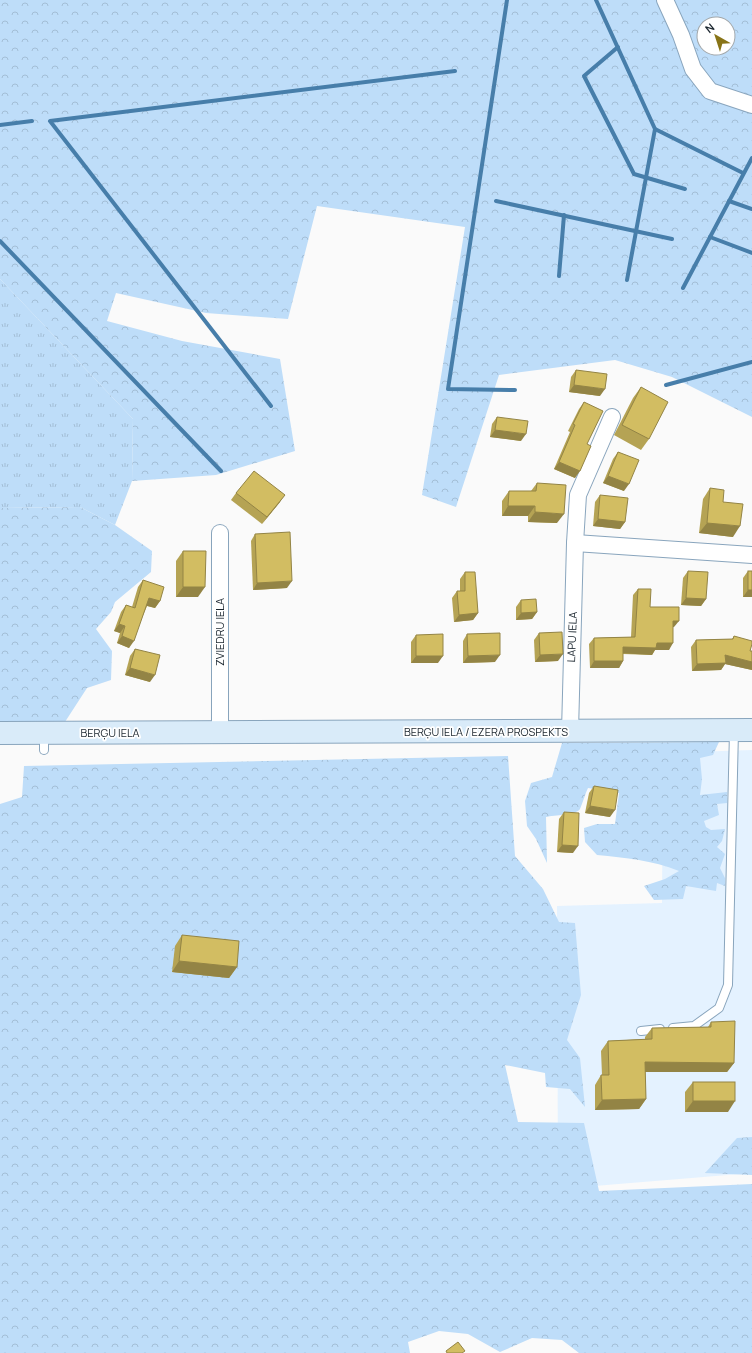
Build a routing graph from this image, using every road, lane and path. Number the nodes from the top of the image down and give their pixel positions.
1 (665, 0) edge
2 (752, 105) edge
3 (612, 416) dead end
4 (220, 533) dead end
5 (575, 542) junction
6 (752, 556) edge
7 (743, 731) edge
8 (220, 732) junction
9 (570, 732) junction
10 (0, 734) edge
11 (641, 1031) dead end

1 - 2 street
3 - 5 street, LAPU IELA
4 - 8 street, ZVIEDRU IELA
5 - 6 street
5 - 9 street, LAPU IELA
7 - 9 main road, BERĢU IELA / EZERA PROSPEKTS
7 - 11 lane
8 - 9 main road, BERĢU IELA / EZERA PROSPEKTS
8 - 10 main road, BERĢU IELA

